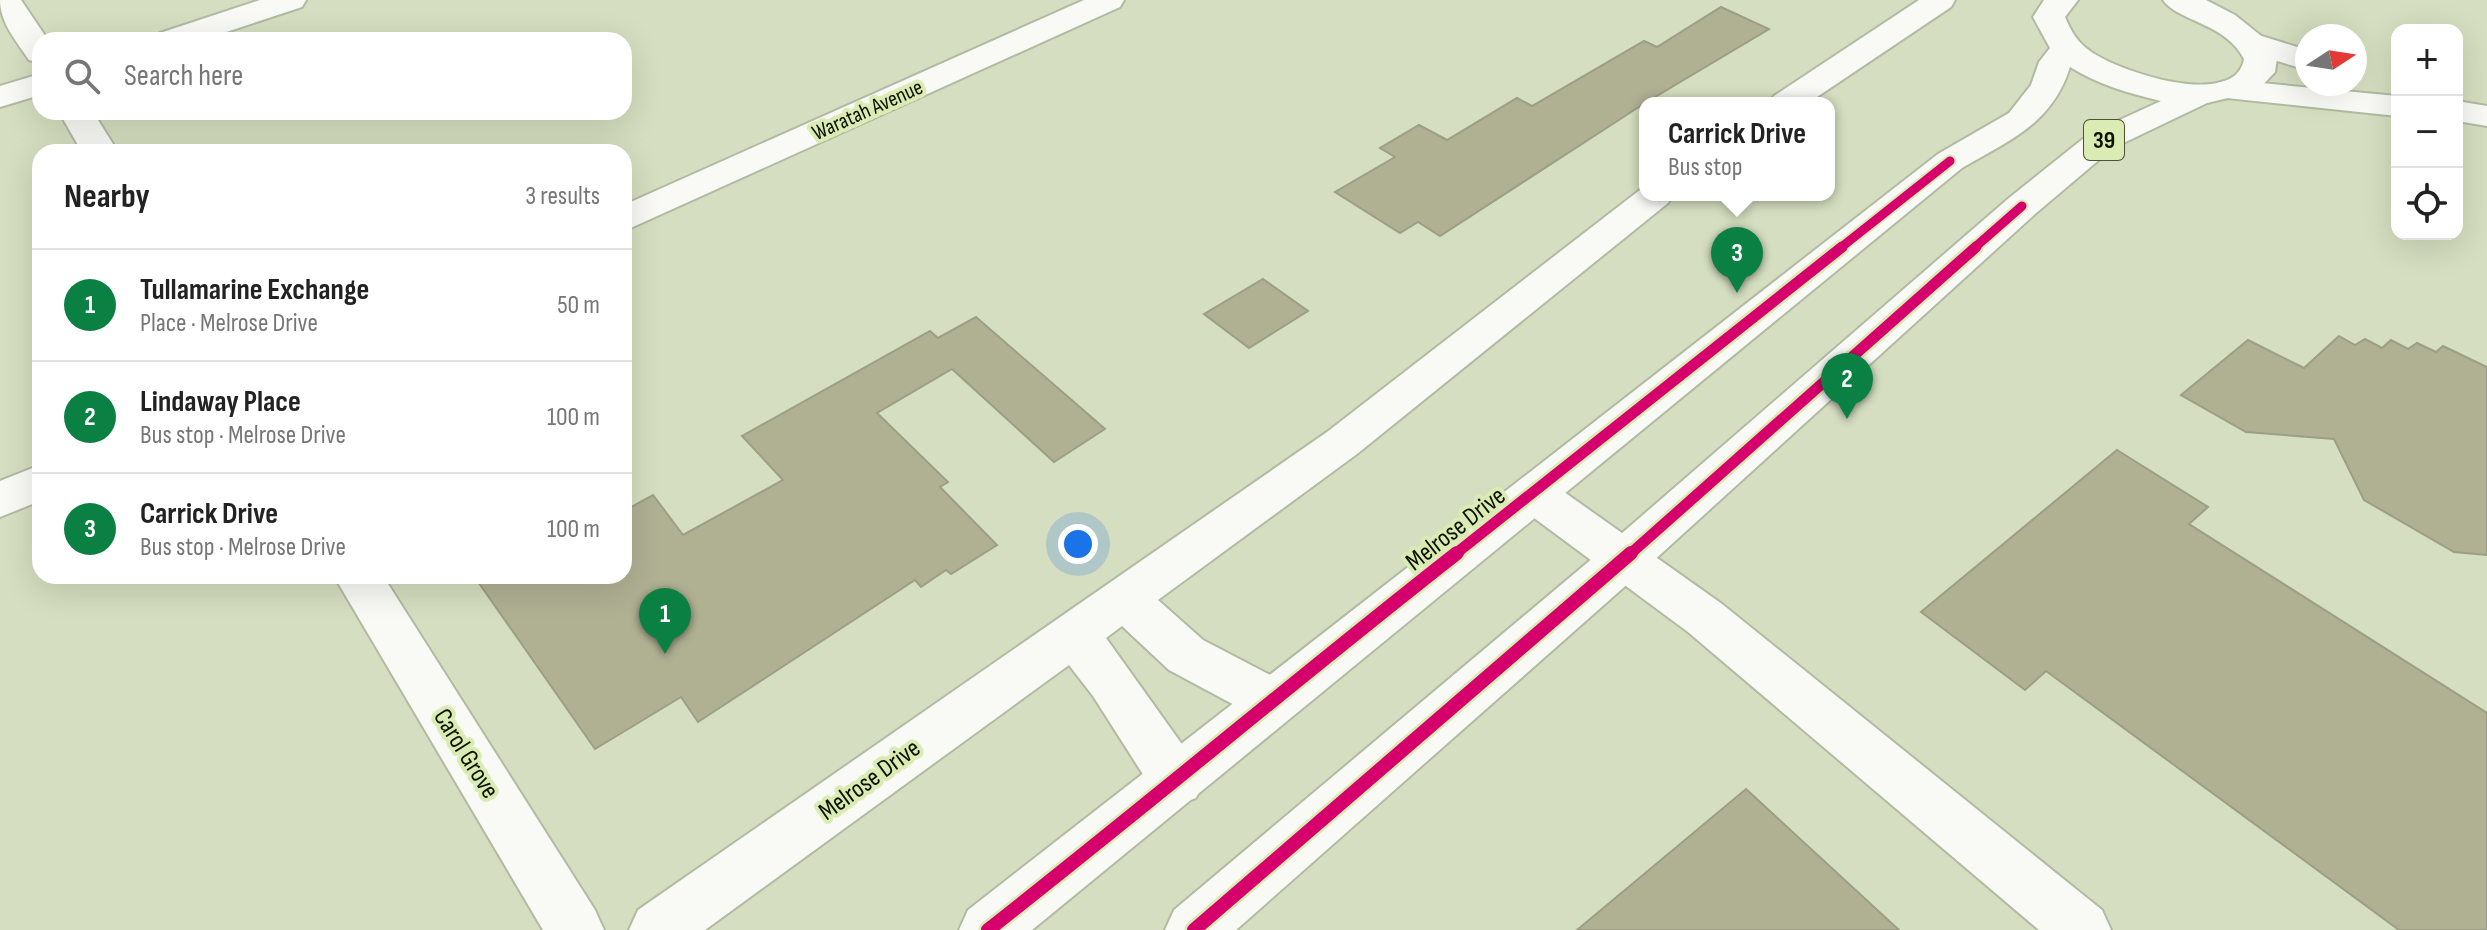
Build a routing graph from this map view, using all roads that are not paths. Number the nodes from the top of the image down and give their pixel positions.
1 (6, 0) edge
2 (291, 0) edge
3 (1109, 0) edge
4 (1940, 0) edge
5 (2063, 0) edge
6 (2178, 0) edge
7 (2245, 24) edge
8 (195, 32) edge
9 (32, 41) edge
10 (2066, 50) junction
11 (2295, 53) edge
12 (2367, 82) edge
13 (32, 87) edge
14 (2391, 90) edge
15 (2213, 92) junction
16 (0, 97) edge
17 (1795, 97) edge
18 (2391, 106) edge
19 (2463, 112) edge
20 (2487, 116) edge
21 (81, 120) edge
22 (95, 144) edge
23 (1647, 201) edge
24 (632, 215) edge
25 (32, 486) edge
26 (1534, 494) junction
27 (0, 500) edge
28 (1623, 560) junction
29 (363, 584) edge
30 (1124, 598) junction
31 (1073, 633) junction
32 (1271, 700) junction
33 (1177, 781) junction
34 (575, 930) edge
35 (658, 930) edge
36 (988, 930) edge
37 (1194, 930) edge
38 (2082, 930) edge

1 - 9 street
2 - 8 street
3 - 24 street, Waratah Avenue
4 - 17 street
5 - 10 street
6 - 7 street
7 - 11 street
7 - 15 street, 39
10 - 15 street, 39
10 - 26 street, Melrose Drive
12 - 14 street
13 - 16 street
15 - 18 street
15 - 28 street, 39
19 - 20 street
21 - 22 street
23 - 30 street, Melrose Drive
25 - 27 street
26 - 28 street
26 - 32 street, Melrose Drive
28 - 37 street, 39
28 - 38 street
29 - 34 street, Carol Grove
30 - 31 street, Melrose Drive
30 - 32 street
31 - 33 street
31 - 35 street, Melrose Drive
32 - 33 street, Melrose Drive
33 - 36 street, Melrose Drive

